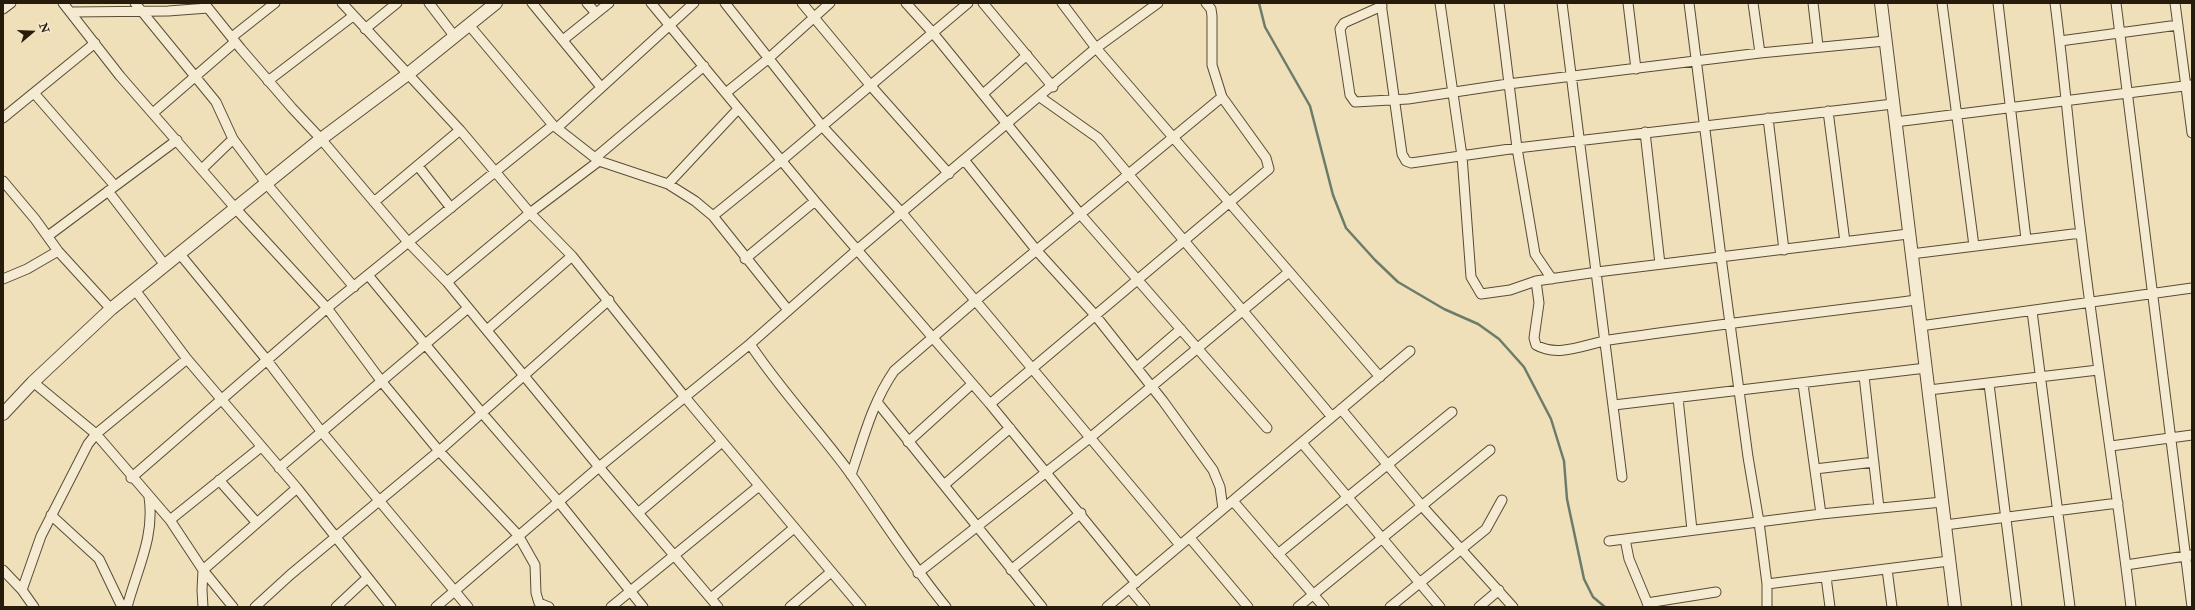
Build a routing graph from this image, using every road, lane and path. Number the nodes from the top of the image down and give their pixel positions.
1 (11, 3) edge
2 (63, 3) edge
3 (135, 3) edge
4 (274, 3) edge
5 (342, 3) edge
6 (397, 3) edge
7 (428, 3) edge
8 (496, 3) edge
9 (532, 3) edge
10 (587, 3) edge
11 (609, 3) edge
12 (651, 3) edge
13 (694, 3) edge
14 (725, 3) edge
15 (802, 3) edge
16 (830, 3) edge
17 (906, 3) edge
18 (968, 3) edge
19 (982, 3) edge
20 (1062, 3) edge
21 (1206, 3) edge
22 (1440, 3) edge
23 (1499, 3) edge
24 (1562, 3) edge
25 (1628, 3) edge
26 (1690, 3) edge
27 (1754, 3) edge
28 (1813, 3) edge
29 (1882, 3) edge
30 (1942, 3) edge
31 (1998, 3) edge
32 (2055, 3) edge
33 (2116, 3) edge
34 (2175, 3) edge
35 (1154, 4) edge
36 (206, 5) edge
37 (1381, 5) edge
38 (3, 9) edge
39 (142, 11) junction
40 (71, 12) junction
41 (596, 13) junction
42 (353, 16) junction
43 (814, 17) junction
44 (470, 25) junction
45 (2178, 25) junction
46 (669, 26) junction
47 (364, 29) junction
48 (933, 33) junction
49 (2120, 34) junction
50 (455, 38) junction
51 (234, 39) junction
52 (563, 40) junction
53 (1885, 41) junction
54 (2060, 41) junction
55 (95, 43) junction
56 (1818, 46) junction
57 (1096, 48) junction
58 (1760, 53) junction
59 (1027, 55) junction
60 (769, 58) junction
61 (1697, 61) junction
62 (704, 66) junction
63 (1636, 69) junction
64 (408, 74) junction
65 (1571, 76) junction
66 (194, 77) junction
67 (268, 81) junction
68 (1508, 84) junction
69 (2189, 85) edge
70 (870, 86) junction
71 (601, 87) junction
72 (1052, 87) junction
73 (727, 92) junction
74 (1452, 92) junction
75 (34, 93) junction
76 (983, 94) junction
77 (2128, 94) junction
78 (1040, 97) junction
79 (1222, 97) junction
80 (1395, 99) junction
81 (2066, 101) junction
82 (1893, 104) junction
83 (2011, 107) junction
84 (738, 108) junction
85 (1828, 111) junction
86 (153, 113) junction
87 (1955, 114) junction
88 (3, 118) edge
89 (1768, 118) junction
90 (1895, 122) junction
91 (1008, 124) junction
92 (555, 126) junction
93 (822, 126) junction
94 (1705, 126) junction
95 (460, 130) junction
96 (1645, 132) junction
97 (2192, 133) edge
98 (1173, 137) junction
99 (233, 139) junction
100 (321, 139) junction
101 (177, 140) junction
102 (1579, 140) junction
103 (1516, 148) junction
104 (1462, 156) junction
105 (597, 160) junction
106 (782, 161) junction
107 (965, 161) junction
108 (418, 166) junction
109 (202, 169) junction
110 (496, 172) junction
111 (949, 174) junction
112 (1128, 175) junction
113 (3, 181) edge
114 (266, 183) junction
115 (668, 184) junction
116 (112, 188) junction
117 (815, 201) junction
118 (1229, 201) junction
119 (374, 202) junction
120 (451, 208) junction
121 (236, 209) junction
122 (530, 213) junction
123 (902, 213) junction
124 (1081, 215) junction
125 (713, 216) junction
126 (2081, 233) junction
127 (1908, 234) junction
128 (48, 236) junction
129 (1184, 239) junction
130 (2026, 240) junction
131 (408, 242) junction
132 (1845, 242) junction
133 (1974, 246) junction
134 (58, 250) junction
135 (858, 250) junction
136 (1784, 250) junction
137 (1037, 251) junction
138 (179, 253) junction
139 (1911, 254) junction
140 (572, 256) junction
141 (1721, 257) junction
142 (745, 259) junction
143 (1660, 264) junction
144 (165, 265) junction
145 (1289, 272) junction
146 (1597, 272) junction
147 (368, 275) junction
148 (1137, 278) junction
149 (3, 279) edge
150 (1552, 279) junction
151 (1536, 281) junction
152 (447, 282) junction
153 (354, 287) junction
154 (2192, 288) edge
155 (135, 290) junction
156 (2152, 293) junction
157 (609, 300) junction
158 (1917, 300) junction
159 (975, 301) junction
160 (2090, 303) junction
161 (327, 308) junction
162 (468, 308) junction
163 (111, 309) junction
164 (788, 310) junction
165 (1242, 311) junction
166 (2032, 311) junction
167 (1095, 315) junction
168 (1730, 324) junction
169 (1920, 326) junction
170 (1181, 329) junction
171 (487, 330) junction
172 (932, 338) junction
173 (1605, 341) junction
174 (425, 343) junction
175 (750, 344) junction
176 (1198, 348) junction
177 (1410, 351) dead end
178 (187, 359) junction
179 (266, 359) junction
180 (1137, 368) junction
181 (1926, 368) junction
182 (1033, 369) junction
183 (2098, 370) junction
184 (525, 376) junction
185 (1864, 376) junction
186 (1380, 377) junction
187 (2040, 377) junction
188 (33, 382) junction
189 (382, 382) junction
190 (972, 384) junction
191 (1803, 384) junction
192 (1989, 384) junction
193 (1152, 386) junction
194 (1929, 390) junction
195 (1740, 391) junction
196 (684, 396) junction
197 (1678, 398) junction
198 (221, 400) junction
199 (877, 402) junction
200 (990, 404) junction
201 (1614, 405) junction
202 (1341, 409) junction
203 (1452, 412) dead end
204 (482, 413) junction
205 (3, 414) edge
206 (1332, 417) junction
207 (1010, 428) junction
208 (1268, 428) dead end
209 (321, 431) junction
210 (96, 434) junction
211 (2192, 434) edge
212 (1091, 437) junction
213 (2171, 437) junction
214 (722, 442) junction
215 (908, 442) junction
216 (1302, 443) junction
217 (2111, 446) junction
218 (261, 447) junction
219 (1490, 450) dead end
220 (439, 452) junction
221 (1874, 462) junction
222 (1387, 464) junction
223 (599, 467) junction
224 (280, 468) junction
225 (1814, 469) junction
226 (1047, 473) junction
227 (851, 475) junction
228 (1622, 477) dead end
229 (131, 478) junction
230 (219, 480) junction
231 (944, 485) junction
232 (759, 486) junction
233 (297, 488) junction
234 (1348, 496) junction
235 (149, 497) junction
236 (380, 499) junction
237 (1502, 500) dead end
238 (558, 501) junction
239 (1233, 501) junction
240 (1942, 502) junction
241 (2118, 503) junction
242 (1422, 506) junction
243 (1879, 508) junction
244 (1223, 509) junction
245 (2058, 510) junction
246 (638, 513) junction
247 (1081, 513) junction
248 (1821, 514) junction
249 (51, 515) junction
250 (2005, 518) junction
251 (170, 520) junction
252 (1759, 522) junction
253 (257, 523) junction
254 (1945, 525) junction
255 (977, 526) junction
256 (794, 528) junction
257 (1692, 530) junction
258 (518, 535) junction
259 (335, 537) junction
260 (1190, 538) junction
261 (1384, 538) junction
262 (1626, 539) junction
263 (1609, 541) dead end
264 (1180, 546) junction
265 (1461, 549) junction
266 (674, 554) junction
267 (1278, 554) junction
268 (2189, 556) edge
269 (1949, 561) junction
270 (2126, 565) junction
271 (1887, 569) junction
272 (3, 570) edge
273 (203, 570) junction
274 (1011, 570) junction
275 (831, 572) junction
276 (918, 573) junction
277 (1826, 577) junction
278 (367, 578) junction
279 (1421, 583) junction
280 (1766, 584) junction
281 (1133, 586) junction
282 (22, 590) junction
283 (1499, 590) junction
284 (455, 591) junction
285 (630, 591) junction
286 (1716, 592) dead end
287 (1313, 595) junction
288 (711, 598) junction
289 (1648, 605) edge
290 (34, 607) edge
291 (122, 607) edge
292 (127, 607) edge
293 (203, 607) edge
294 (233, 607) edge
295 (255, 607) edge
296 (336, 607) edge
297 (391, 607) edge
298 (436, 607) edge
299 (468, 607) edge
300 (549, 607) edge
301 (611, 607) edge
302 (643, 607) edge
303 (718, 607) edge
304 (790, 607) edge
305 (861, 607) edge
306 (946, 607) edge
307 (1042, 607) edge
308 (1107, 607) edge
309 (1145, 607) edge
310 (1248, 607) edge
311 (1298, 607) edge
312 (1324, 607) edge
313 (1390, 607) edge
314 (1440, 607) edge
315 (1479, 607) edge
316 (1514, 607) edge
317 (1767, 607) edge
318 (1830, 607) edge
319 (1892, 607) edge
320 (1955, 607) edge
321 (2017, 607) edge
322 (2070, 607) edge
323 (2130, 607) edge
324 (2192, 607) edge

1 - 38 street
2 - 40 street
3 - 39 street
4 - 51 street
5 - 42 street
6 - 47 street
7 - 50 street
8 - 44 street
9 - 52 street
10 - 41 street
11 - 41 street
12 - 46 street
13 - 46 street
14 - 60 street
15 - 43 street
16 - 43 street
17 - 48 street
18 - 48 street
19 - 59 street
20 - 57 street
21 - 79 street
22 - 74 street
23 - 68 street
24 - 65 street
25 - 63 street
26 - 61 street
27 - 58 street
28 - 56 street
29 - 53 street
30 - 87 street
31 - 83 street
32 - 54 street
33 - 49 street
34 - 45 street
35 - 57 street
36 - 39 street
36 - 51 street
37 - 80 street
37 - 80 street
39 - 40 street
39 - 66 street
40 - 55 street
41 - 52 street
42 - 47 street
42 - 67 street
43 - 60 street
43 - 70 street
44 - 50 street
44 - 92 street
45 - 49 street
45 - 69 street
46 - 62 street
46 - 71 street
47 - 64 street
48 - 70 street
48 - 76 street
49 - 54 street
49 - 77 street
50 - 64 street
51 - 66 street
51 - 67 street
52 - 71 street
53 - 56 street
53 - 82 street
54 - 81 street
55 - 75 street
55 - 86 street
56 - 58 street
57 - 72 street
57 - 98 street
58 - 61 street
59 - 72 street
59 - 76 street
60 - 73 street
60 - 93 street
61 - 63 street
61 - 94 street
62 - 73 street
62 - 105 street
63 - 65 street
64 - 95 street
64 - 100 street
65 - 68 street
65 - 102 street
66 - 86 street
66 - 99 street
67 - 100 street
68 - 74 street
68 - 103 street
69 - 77 street
69 - 97 street
70 - 93 street
70 - 111 street
71 - 92 street
72 - 78 street
73 - 84 street
74 - 80 street
74 - 104 street
75 - 88 street
75 - 116 street
76 - 91 street
77 - 81 street
77 - 156 street
78 - 91 street
78 - 112 street
79 - 98 street
79 - 118 street
80 - 104 street
81 - 83 street
81 - 126 street
82 - 85 street
82 - 90 street
83 - 87 street
83 - 130 street
84 - 106 street
84 - 115 street
85 - 89 street
85 - 132 street
86 - 101 street
87 - 90 street
87 - 133 street
89 - 94 street
89 - 136 street
90 - 127 street
91 - 107 street
91 - 124 street
92 - 105 street
92 - 110 street
93 - 106 street
93 - 123 street
94 - 96 street
94 - 141 street
95 - 108 street
95 - 110 street
96 - 102 street
96 - 143 street
98 - 112 street
98 - 118 street
99 - 109 street
99 - 114 street
100 - 114 street
100 - 119 street
101 - 109 street
101 - 116 street
102 - 103 street
102 - 146 street
103 - 104 street
103 - 150 street
104 - 151 street
105 - 115 street
105 - 122 street
106 - 117 street
106 - 125 street
107 - 111 street
107 - 137 street
108 - 119 street
108 - 120 street
109 - 121 street
110 - 120 street
110 - 122 street
111 - 123 street
112 - 124 street
112 - 129 street
113 - 128 street
114 - 121 street
114 - 153 street
115 - 125 street
116 - 128 street
116 - 144 street
117 - 135 street
117 - 142 street
118 - 129 street
118 - 145 street
119 - 131 street
120 - 131 street
121 - 138 street
121 - 161 street
122 - 140 street
122 - 152 street
123 - 135 street
123 - 159 street
124 - 137 street
124 - 148 street
125 - 142 street
126 - 130 street
126 - 160 street
127 - 132 street
127 - 139 street
128 - 134 street
129 - 148 street
129 - 165 street
130 - 133 street
131 - 147 street
131 - 152 street
132 - 136 street
133 - 139 street
134 - 149 street
134 - 163 street
135 - 164 street
135 - 172 street
136 - 141 street
137 - 159 street
137 - 167 street
138 - 144 street
138 - 179 street
139 - 158 street
140 - 157 street
140 - 171 street
141 - 143 street
141 - 168 street
142 - 164 street
143 - 146 street
144 - 155 street
145 - 165 street
145 - 186 street
146 - 150 street
146 - 173 street
147 - 153 street
147 - 174 street
148 - 167 street
148 - 170 street
150 - 151 street
151 - 173 street
152 - 162 street
153 - 161 street
154 - 156 street
155 - 163 street
155 - 178 street
156 - 160 street
156 - 213 street
157 - 184 street
157 - 196 street
158 - 168 street
158 - 169 street
159 - 172 street
159 - 182 street
160 - 166 street
160 - 183 street
161 - 179 street
161 - 189 street
162 - 171 street
162 - 174 street
163 - 188 street
164 - 175 street
165 - 176 street
165 - 206 street
166 - 169 street
166 - 187 street
167 - 180 street
167 - 182 street
168 - 173 street
168 - 195 street
169 - 181 street
170 - 176 street
170 - 180 street
171 - 184 street
172 - 190 street
172 - 199 street
173 - 201 street
174 - 189 street
174 - 204 street
175 - 196 street
175 - 227 street
176 - 193 street
176 - 208 street
177 - 186 street
178 - 198 street
178 - 210 street
179 - 198 street
179 - 209 street
180 - 193 street
181 - 185 street
181 - 194 street
182 - 200 street
182 - 212 street
183 - 187 street
183 - 217 street
184 - 204 street
184 - 223 street
185 - 191 street
185 - 221 street
186 - 202 street
187 - 192 street
187 - 245 street
188 - 205 street
188 - 210 street
189 - 209 street
189 - 220 street
190 - 200 street
190 - 215 street
191 - 195 street
191 - 225 street
192 - 194 street
192 - 250 street
193 - 212 street
193 - 244 street
194 - 240 street
195 - 197 street
195 - 252 street
196 - 214 street
196 - 223 street
197 - 201 street
197 - 257 street
198 - 218 street
198 - 229 street
199 - 215 street
199 - 227 street
200 - 207 street
201 - 228 street
202 - 206 street
202 - 222 street
203 - 222 street
204 - 220 street
204 - 238 street
206 - 216 street
207 - 226 street
207 - 231 street
209 - 224 street
209 - 236 street
210 - 229 street
210 - 249 street
211 - 213 street
212 - 226 street
212 - 264 street
213 - 217 street
213 - 268 street
214 - 232 street
214 - 246 street
215 - 231 street
216 - 234 street
216 - 239 street
217 - 241 street
218 - 224 street
218 - 230 street
219 - 242 street
220 - 236 street
220 - 258 street
221 - 225 street
221 - 243 street
222 - 234 street
222 - 242 street
223 - 238 street
223 - 246 street
224 - 233 street
225 - 248 street
226 - 247 street
226 - 255 street
227 - 276 street
229 - 235 street
230 - 251 street
230 - 253 street
231 - 255 street
232 - 256 street
232 - 266 street
233 - 253 street
233 - 259 street
234 - 261 street
234 - 267 street
235 - 251 street
235 - 292 street
236 - 259 street
236 - 284 street
237 - 265 street
238 - 258 street
238 - 285 street
239 - 244 street
239 - 267 street
240 - 243 street
240 - 254 street
241 - 245 street
241 - 270 street
242 - 261 street
242 - 265 street
243 - 248 street
244 - 260 street
245 - 250 street
245 - 322 street
246 - 266 street
247 - 274 street
247 - 281 street
248 - 252 street
249 - 282 street
249 - 291 street
250 - 254 street
250 - 321 street
251 - 273 street
252 - 257 street
252 - 280 street
253 - 273 street
254 - 269 street
255 - 274 street
255 - 276 street
256 - 275 street
256 - 288 street
257 - 262 street
258 - 284 street
258 - 300 street
259 - 278 street
259 - 295 street
260 - 264 street
260 - 310 street
261 - 279 street
261 - 287 street
262 - 263 street
262 - 289 street
264 - 281 street
265 - 279 street
265 - 283 street
266 - 285 street
266 - 288 street
267 - 287 street
268 - 270 street
268 - 324 street
269 - 271 street
269 - 320 street
270 - 323 street
271 - 277 street
271 - 319 street
272 - 282 street
273 - 293 street
273 - 294 street
274 - 307 street
275 - 304 street
275 - 305 street
276 - 306 street
277 - 280 street
277 - 318 street
278 - 296 street
278 - 297 street
279 - 313 street
279 - 314 street
280 - 317 street
281 - 308 street
281 - 309 street
282 - 290 street
283 - 315 street
283 - 316 street
284 - 298 street
284 - 299 street
285 - 301 street
285 - 302 street
286 - 289 street
287 - 311 street
287 - 312 street
288 - 303 street

